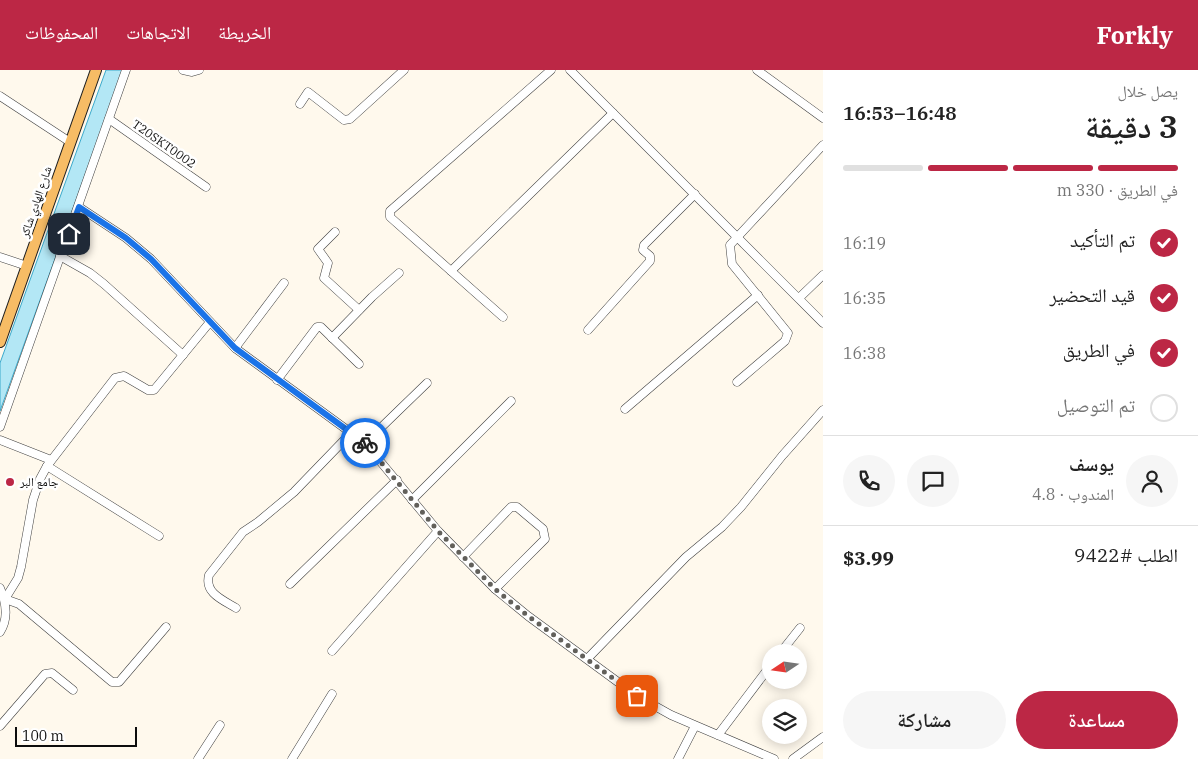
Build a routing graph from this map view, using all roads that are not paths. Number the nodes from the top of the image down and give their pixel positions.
1 (96, 70) edge
2 (126, 70) edge
3 (183, 70) edge
4 (198, 70) edge
5 (404, 70) edge
6 (551, 70) edge
7 (570, 70) edge
8 (757, 70) edge
9 (0, 96) edge
10 (300, 104) dead end
11 (613, 113) junction
12 (823, 118) edge
13 (109, 119) junction
14 (70, 142) junction
15 (823, 145) edge
16 (206, 187) dead end
17 (695, 194) junction
18 (79, 207) junction
19 (335, 232) dead end
20 (738, 236) junction
21 (60, 256) junction
22 (0, 257) edge
23 (27, 266) junction
24 (451, 271) junction
25 (399, 273) dead end
26 (823, 275) edge
27 (284, 283) dead end
28 (758, 295) junction
29 (799, 298) junction
30 (358, 310) junction
31 (503, 317) dead end
32 (210, 322) junction
33 (823, 323) edge
34 (588, 330) dead end
35 (332, 338) junction
36 (0, 342) edge
37 (235, 348) junction
38 (183, 355) junction
39 (359, 364) dead end
40 (276, 380) junction
41 (737, 382) dead end
42 (426, 383) dead end
43 (511, 401) dead end
44 (625, 409) dead end
45 (823, 410) edge
46 (0, 427) edge
47 (352, 432) junction
48 (0, 440) edge
49 (365, 443) junction
50 (49, 463) junction
51 (397, 480) junction
52 (412, 500) junction
53 (438, 531) junction
54 (159, 536) dead end
55 (463, 557) junction
56 (290, 584) dead end
57 (0, 588) edge
58 (495, 589) junction
59 (5, 599) junction
60 (236, 608) dead end
61 (166, 626) dead end
62 (800, 628) dead end
63 (0, 632) edge
64 (787, 644) edge
65 (332, 651) dead end
66 (588, 658) junction
67 (762, 677) edge
68 (73, 690) dead end
69 (332, 694) dead end
70 (220, 724) dead end
71 (0, 726) edge
72 (695, 726) junction
73 (718, 735) junction
74 (823, 737) edge
75 (198, 759) edge
76 (292, 759) edge
77 (678, 759) edge
78 (774, 759) edge
79 (793, 759) edge

1 - 14 main road, شارع الهادي شاكر
2 - 13 street
3 - 4 street
5 - 10 street
6 - 24 street
7 - 11 street
8 - 12 street
9 - 14 street
11 - 17 street
11 - 24 street
13 - 16 street, T20SKT0002
13 - 18 street
14 - 23 main road, شارع الهادي شاكر
15 - 20 street
17 - 20 street
17 - 34 street
18 - 21 street
18 - 32 street
19 - 30 street
20 - 28 street
20 - 29 street
21 - 38 street
21 - 46 street
22 - 23 street
23 - 36 main road, شارع الهادي شاكر
24 - 31 street
25 - 30 street
26 - 29 street
27 - 37 street
28 - 41 street
28 - 44 street
29 - 33 street
30 - 35 street
32 - 37 street
32 - 38 street
35 - 39 street
35 - 40 street
37 - 40 street
38 - 50 street
40 - 47 street
42 - 49 street
43 - 52 street
45 - 66 street
47 - 49 street
47 - 60 street
48 - 50 street
49 - 51 street
50 - 54 street
50 - 59 street
51 - 52 street
51 - 56 street
52 - 53 street
53 - 55 street
53 - 65 street
55 - 58 street
55 - 58 street
57 - 59 street
58 - 66 street
59 - 61 street
59 - 63 street
62 - 64 street
66 - 72 street
67 - 73 street
68 - 71 street
69 - 76 street
70 - 75 street
72 - 73 street
72 - 77 street
73 - 78 street
74 - 79 street

